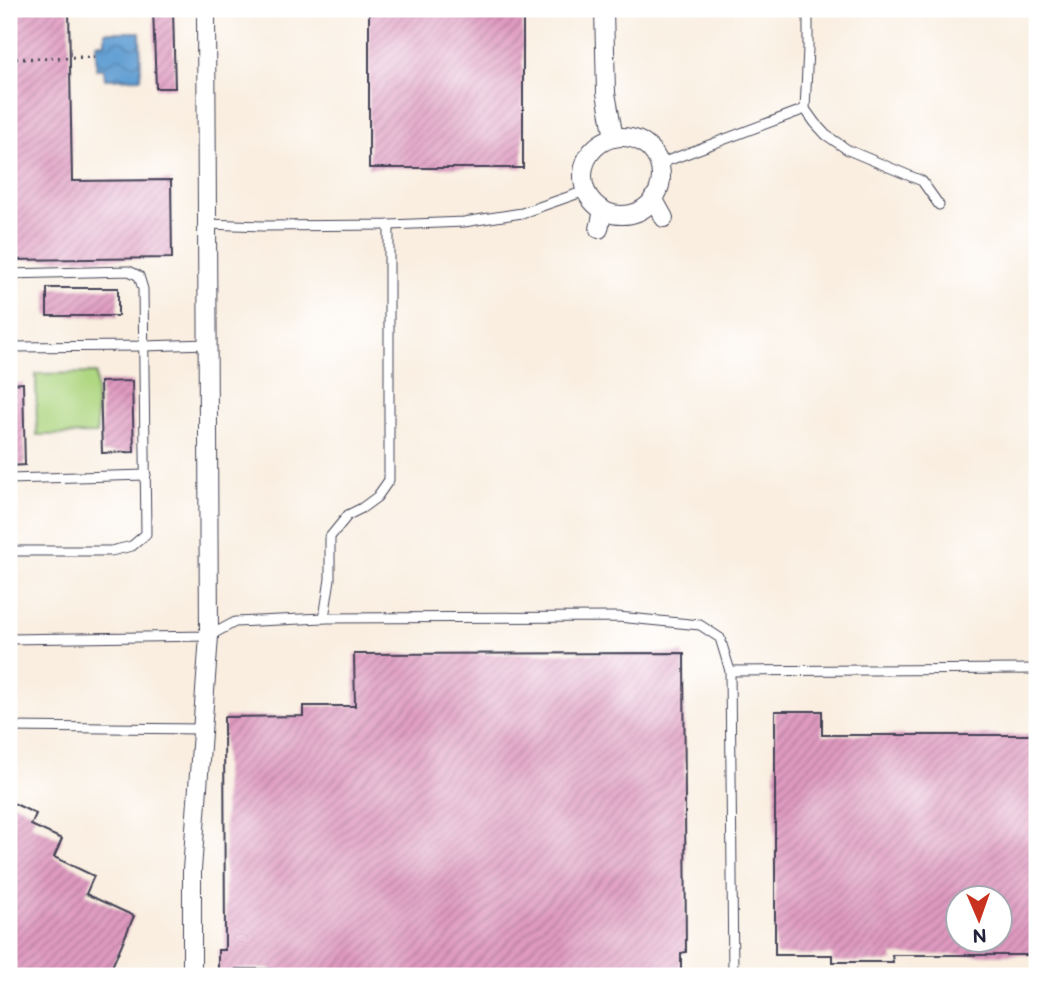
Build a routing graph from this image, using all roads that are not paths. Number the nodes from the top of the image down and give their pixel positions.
1 (206, 9) edge
2 (604, 9) edge
3 (808, 9) edge
4 (805, 109) junction
5 (614, 138) junction
6 (659, 164) junction
7 (586, 191) junction
8 (653, 198) junction
9 (939, 205) dead end
10 (603, 210) junction
11 (664, 218) dead end
12 (206, 223) junction
13 (389, 225) junction
14 (599, 229) dead end
15 (9, 274) edge
16 (208, 344) junction
17 (144, 346) junction
18 (9, 347) edge
19 (146, 475) junction
20 (9, 479) edge
21 (9, 551) edge
22 (324, 618) junction
23 (209, 636) junction
24 (9, 639) edge
25 (1037, 669) edge
26 (730, 671) junction
27 (9, 727) edge
28 (203, 729) junction
29 (192, 976) edge
30 (733, 976) edge

1 - 12 street
2 - 5 street
3 - 4 lane
4 - 6 lane
4 - 9 lane
5 - 6 street
5 - 7 street
6 - 8 street
7 - 10 street
7 - 13 lane
8 - 10 street
8 - 11 street
10 - 14 street
12 - 13 lane
12 - 16 street
13 - 22 lane
15 - 17 lane
16 - 17 lane
16 - 23 street
17 - 18 lane
17 - 19 lane
19 - 20 lane
19 - 21 lane
22 - 23 lane
22 - 26 lane
23 - 24 lane
23 - 28 street
25 - 26 lane
26 - 30 lane
27 - 28 lane
28 - 29 street

